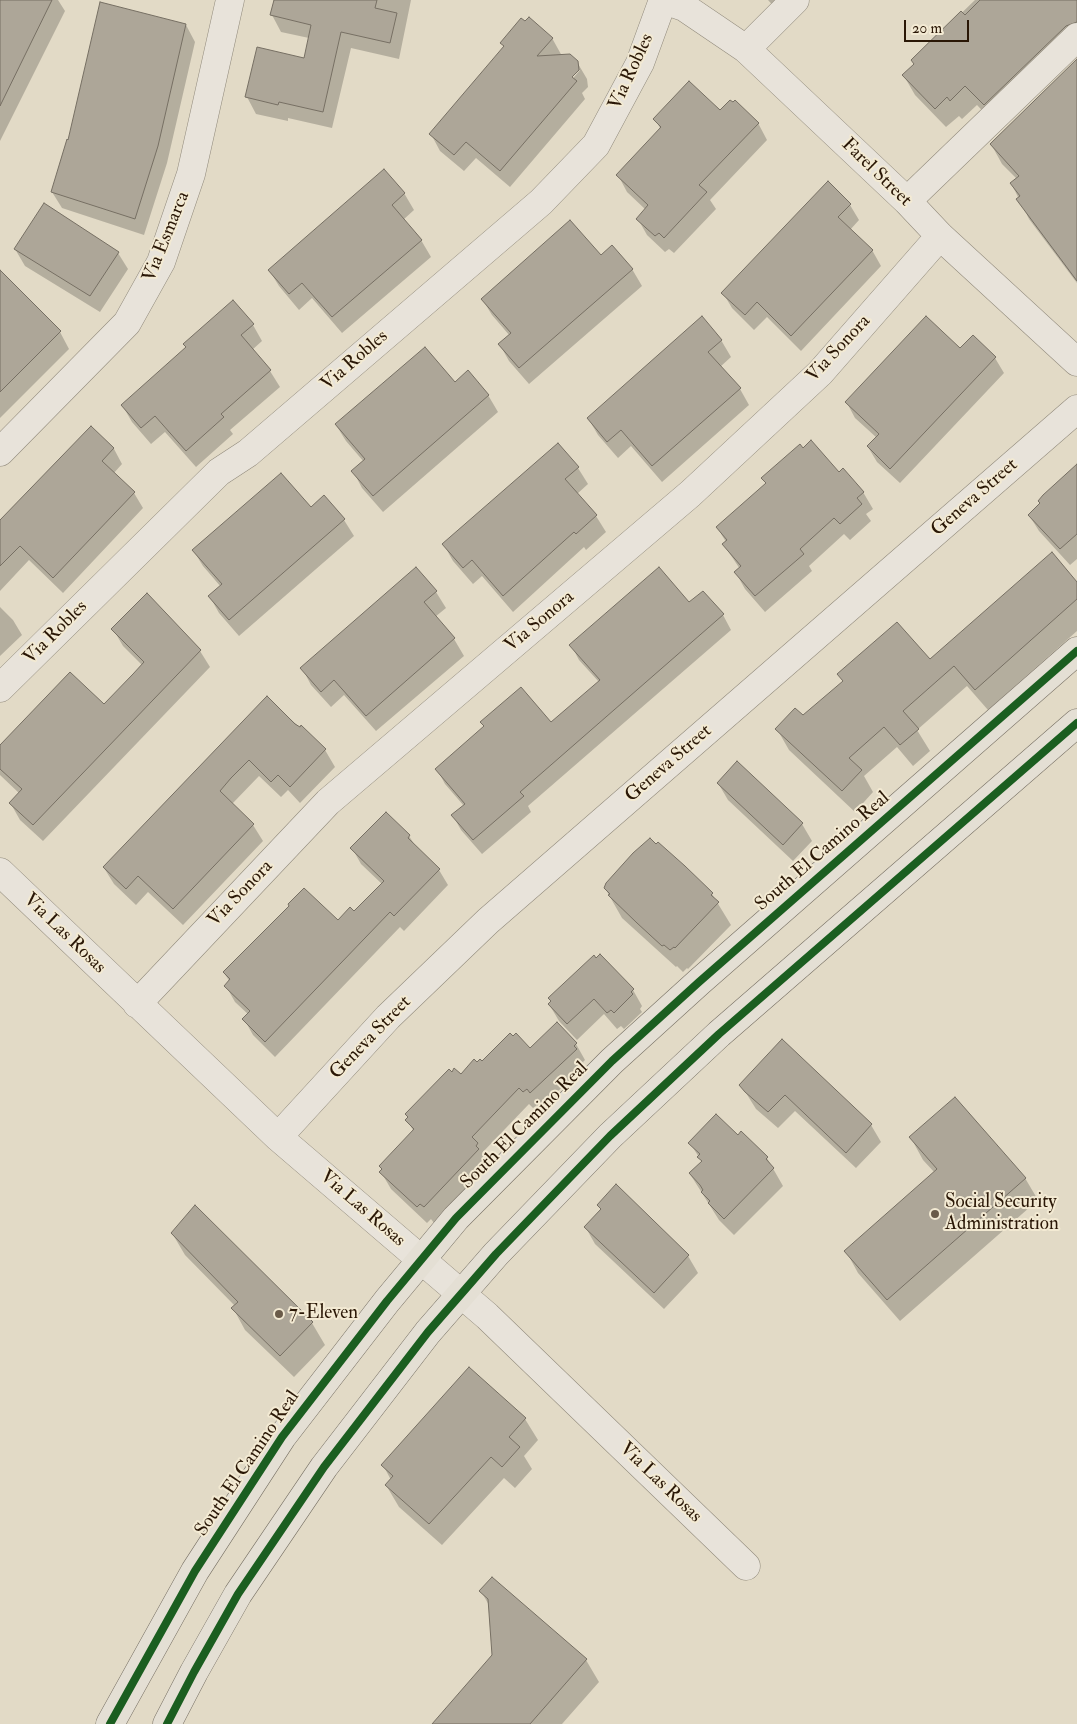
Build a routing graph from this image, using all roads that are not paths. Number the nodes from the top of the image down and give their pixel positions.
1 (230, 0) edge
2 (663, 0) edge
3 (794, 0) edge
4 (1077, 37) edge
5 (746, 49) junction
6 (907, 201) junction
7 (940, 236) junction
8 (1077, 362) edge
9 (1077, 409) edge
10 (0, 452) edge
11 (1077, 651) edge
12 (0, 688) edge
13 (1077, 723) edge
14 (0, 872) edge
15 (137, 1004) junction
16 (278, 1137) junction
17 (421, 1262) junction
18 (460, 1295) junction
19 (746, 1566) dead end
20 (110, 1724) edge
21 (168, 1724) edge

1 - 10 street, Via Esmarca
2 - 5 street, Farel Street
2 - 12 street, Via Robles
3 - 5 street
4 - 6 street
5 - 6 street, Farel Street
6 - 7 street, Farel Street
7 - 8 street, Farel Street
7 - 15 street, Via Sonora
9 - 16 street, Geneva Street
11 - 17 main road, South El Camino Real
13 - 18 main road
14 - 15 street, Via Las Rosas
15 - 16 street, Via Las Rosas
16 - 17 street, Via Las Rosas
17 - 18 street, Via Las Rosas
17 - 20 main road, South El Camino Real
18 - 19 street, Via Las Rosas
18 - 21 main road

